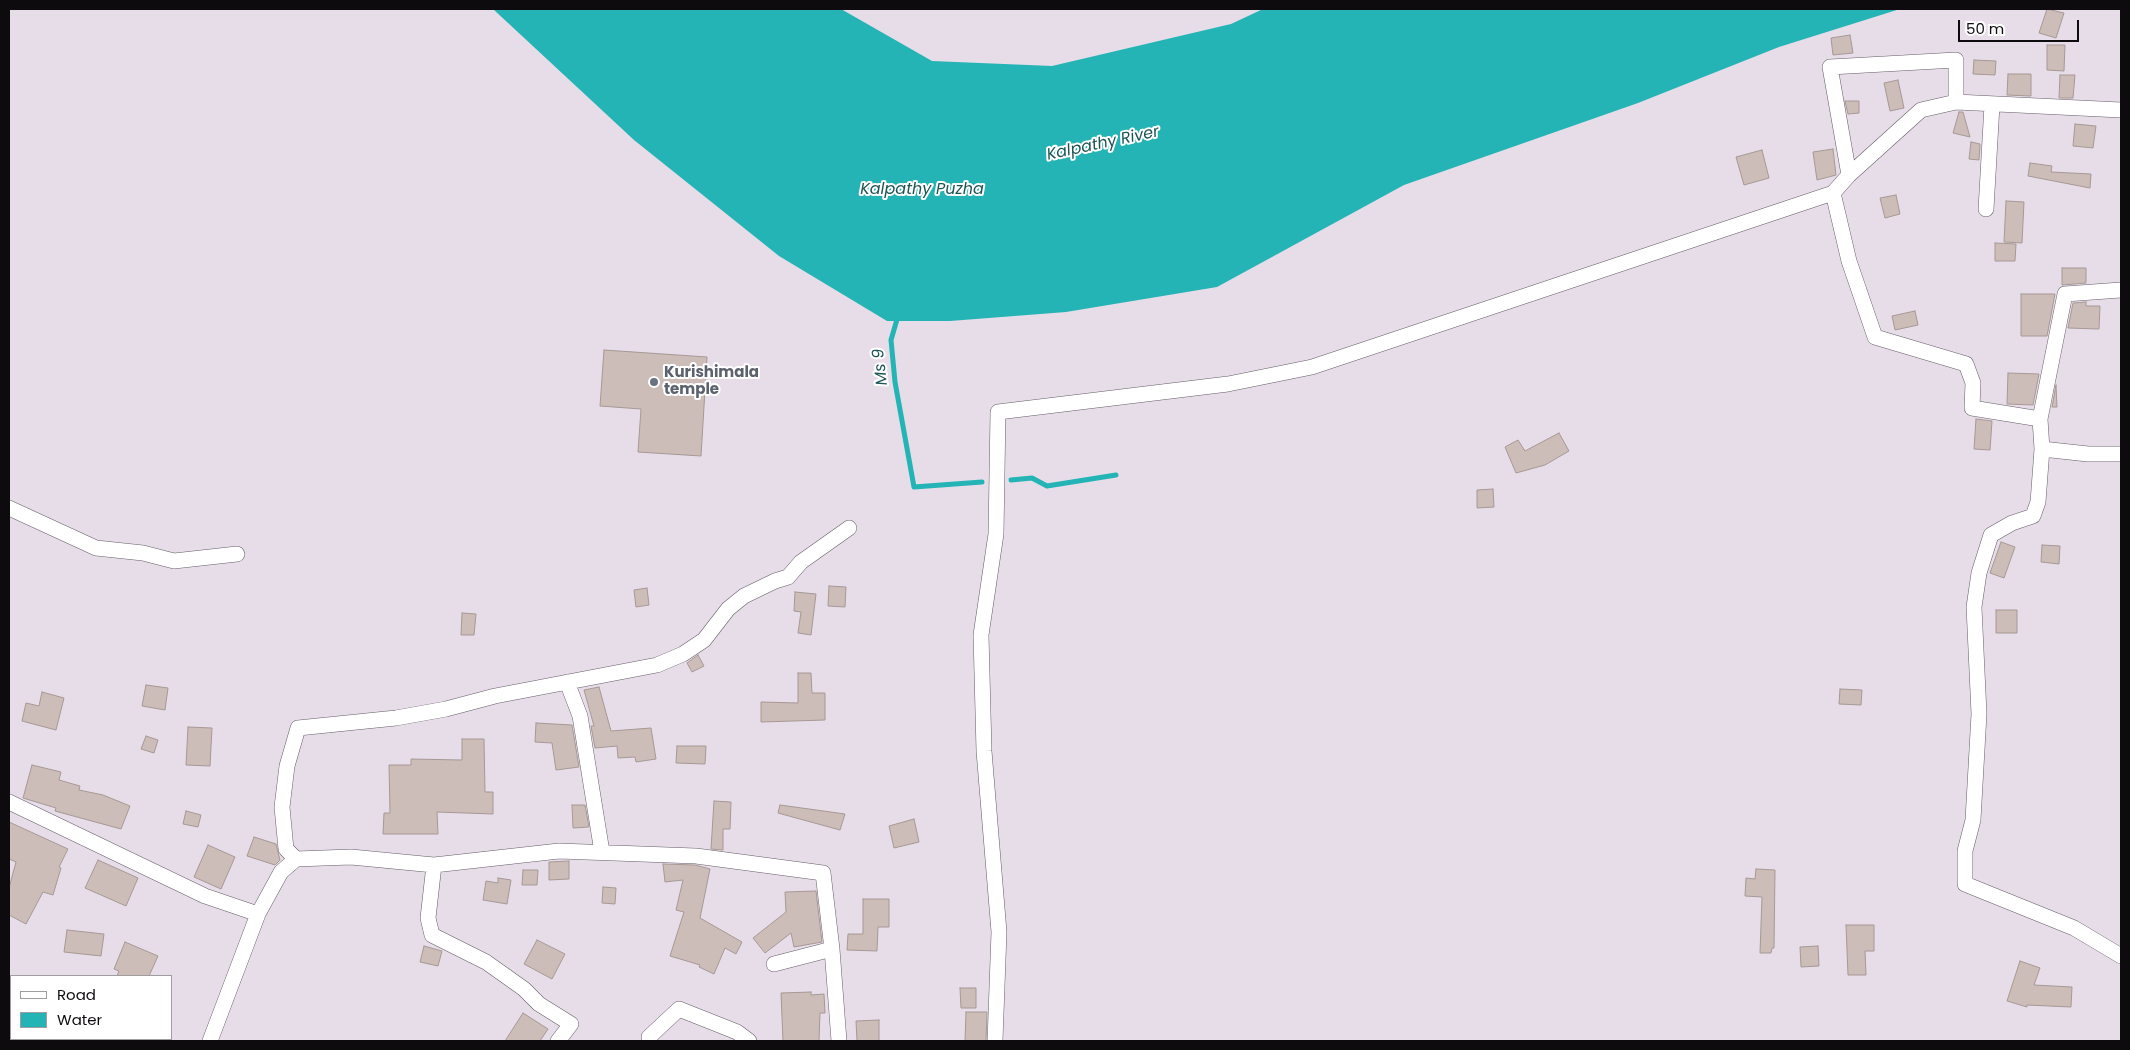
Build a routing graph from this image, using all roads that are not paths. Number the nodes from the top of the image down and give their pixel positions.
1 (1956, 102) junction
2 (1992, 105) junction
3 (2121, 110) edge
4 (1849, 175) junction
5 (1833, 192) junction
6 (1986, 209) dead end
7 (2121, 290) edge
8 (2040, 419) junction
9 (2042, 449) junction
10 (2121, 454) edge
11 (9, 508) edge
12 (849, 528) dead end
13 (237, 554) dead end
14 (567, 682) junction
15 (9, 802) edge
16 (602, 852) junction
17 (296, 859) junction
18 (434, 865) junction
19 (258, 914) junction
20 (832, 950) junction
21 (2121, 956) edge
22 (774, 964) dead end
23 (651, 1040) edge
24 (210, 1041) edge
25 (558, 1041) edge
26 (749, 1041) edge
27 (839, 1041) edge
28 (995, 1041) edge

1 - 2 street
1 - 4 street
1 - 4 street
2 - 3 street
2 - 6 street
4 - 5 street
5 - 8 street
5 - 28 street
7 - 8 street
8 - 9 street
9 - 10 street
9 - 21 street
11 - 13 street
12 - 14 street
14 - 16 street
14 - 17 street
15 - 19 street
16 - 18 street
16 - 20 street
17 - 18 street
17 - 19 street
18 - 25 street
19 - 24 street
20 - 22 street
20 - 27 street
23 - 26 street

